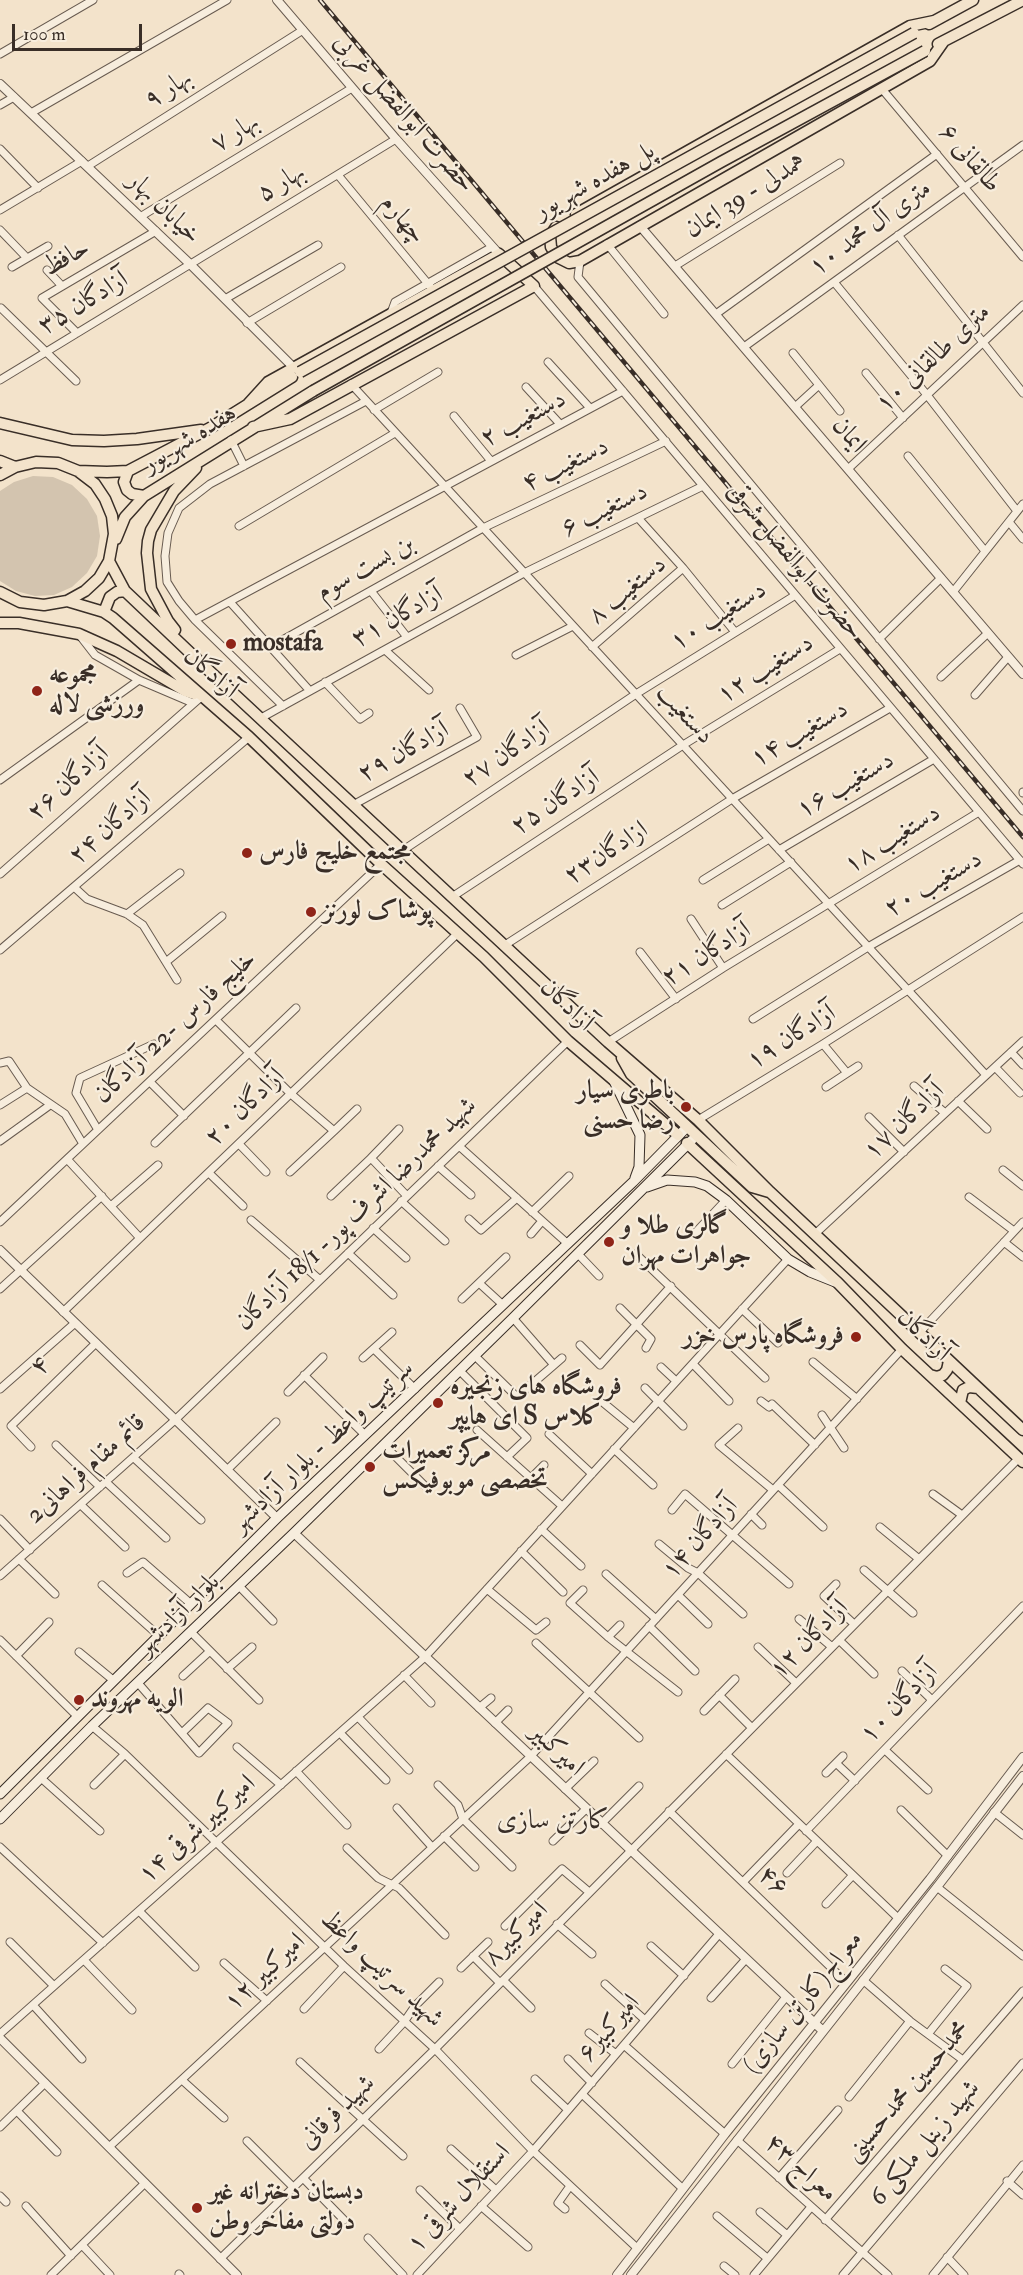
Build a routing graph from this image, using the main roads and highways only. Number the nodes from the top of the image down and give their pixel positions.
1 (973, 0) edge
2 (1023, 0) edge
3 (934, 21) junction
4 (944, 41) junction
5 (297, 370) junction
6 (313, 391) joint
7 (0, 423) edge
8 (253, 427) junction
9 (210, 428) junction
10 (210, 454) junction
11 (0, 461) edge
12 (15, 466) junction
13 (78, 471) junction
14 (128, 471) junction
15 (0, 475) edge
16 (144, 496) junction
17 (113, 548) junction
18 (109, 561) junction
19 (125, 591) junction
20 (0, 592) edge
21 (67, 601) junction
22 (104, 612) junction
23 (0, 623) edge
24 (204, 666) junction
25 (197, 700) junction
26 (618, 1050) junction
27 (613, 1079) junction
28 (687, 1127) junction
29 (678, 1135) junction
30 (697, 1137) junction
31 (687, 1143) junction
32 (633, 1182) junction
33 (645, 1188) junction
34 (770, 1192) junction
35 (838, 1283) junction
36 (949, 1361) junction
37 (930, 1375) junction
38 (978, 1388) junction
39 (960, 1403) junction
40 (1023, 1430) edge
41 (1021, 1460) edge
42 (294, 1533) joint
43 (0, 1794) edge
44 (0, 1819) edge

1 - 3 main road
2 - 4 main road
3 - 4 main road
3 - 5 main road, پل هفده شهریور, bridge
4 - 6 main road, پل هفده شهریور, bridge
5 - 8 main road
5 - 9 main road, هفده شهریور
6 - 8 main road, هفده شهریور
7 - 9 main road
8 - 10 main road, هفده شهریور
9 - 14 main road, هفده شهریور
10 - 16 main road, هفده شهریور
10 - 24 main road
11 - 12 main road
12 - 13 main road
12 - 15 main road
13 - 14 main road, هفده شهریور
13 - 17 main road
14 - 16 main road
16 - 17 main road, هفده شهریور
17 - 18 main road
18 - 19 main road, آزادگان
18 - 21 main road
19 - 22 main road
19 - 24 main road, آزادگان
20 - 21 main road
21 - 22 main road, آزادگان
22 - 25 main road, آزادگان
23 - 25 main road
24 - 26 main road, آزادگان
25 - 27 main road, آزادگان
26 - 28 main road
26 - 34 main road, آزادگان
27 - 29 main road, آزادگان
27 - 32 main road
28 - 29 main road, سرتیپ واعظ - بلوار آزادشهر
28 - 30 main road
29 - 31 main road, آزادگان
29 - 32 main road, سرتیپ واعظ - بلوار آزادشهر
30 - 31 main road, سرتیپ واعظ - بلوار آزادشهر
30 - 34 main road
31 - 33 main road, سرتیپ واعظ - بلوار آزادشهر
31 - 35 main road, آزادگان
32 - 43 main road, سرتیپ واعظ - بلوار آزادشهر
33 - 35 main road
33 - 42 main road, سرتیپ واعظ - بلوار آزادشهر
34 - 36 main road, آزادگان
35 - 37 main road, آزادگان
36 - 37 main road
36 - 38 main road, آزادگان
37 - 39 main road, آزادگان
38 - 39 main road
38 - 40 main road, آزادگان
39 - 41 main road, آزادگان
42 - 44 main road, بلوار آزادشهر

